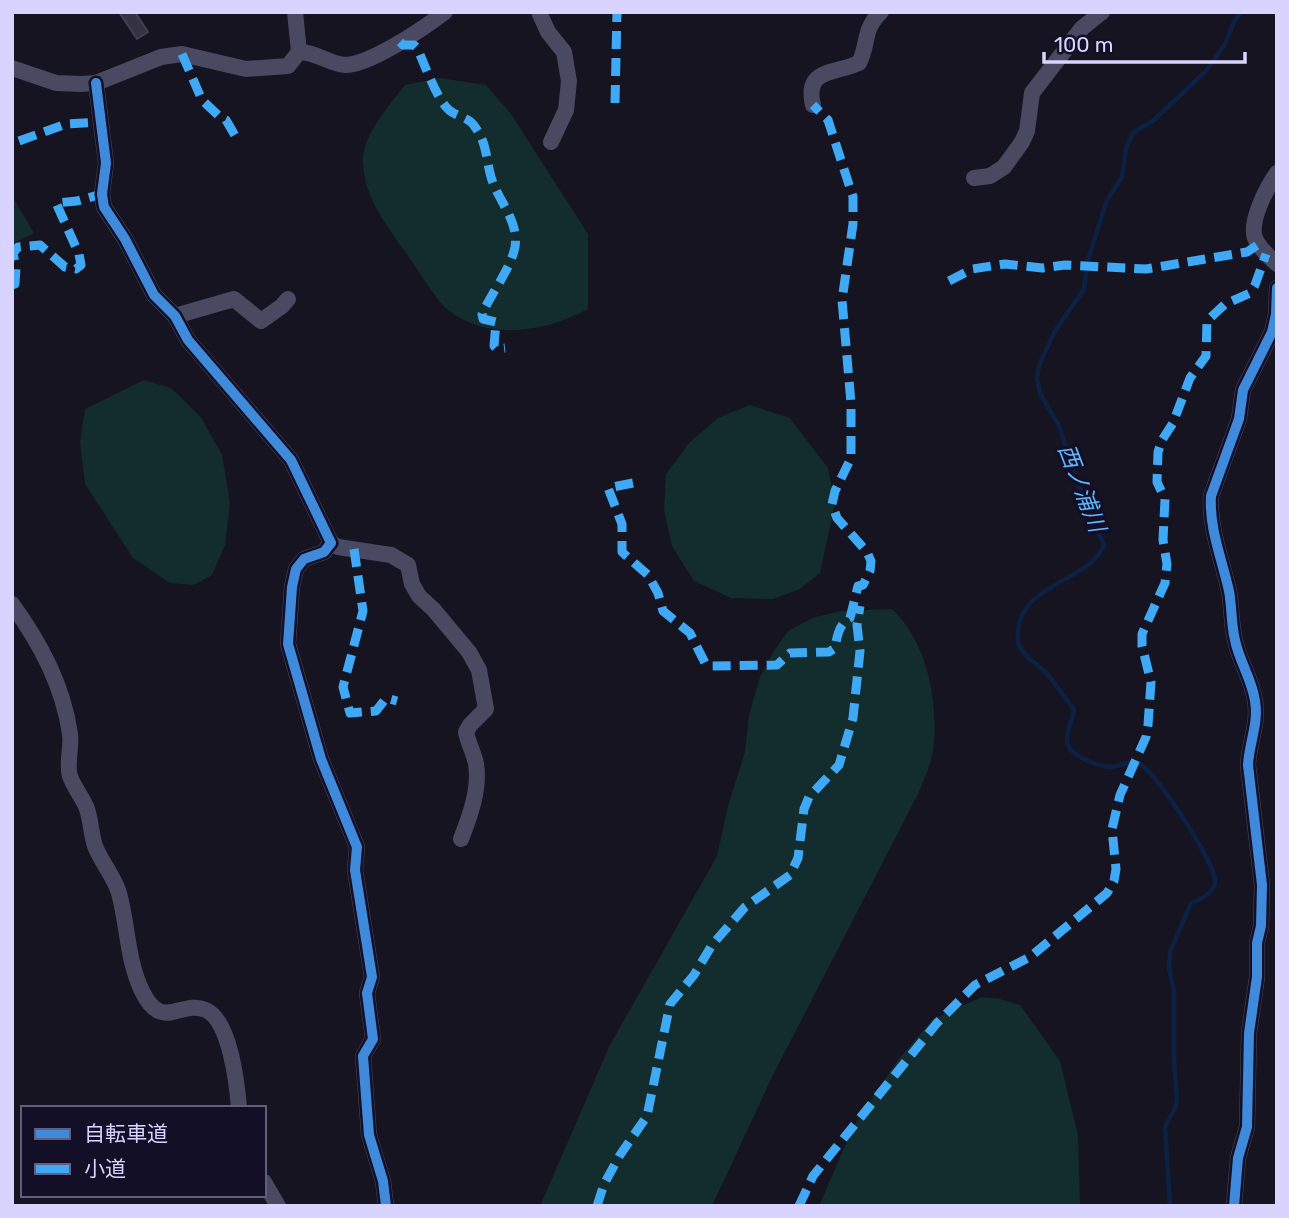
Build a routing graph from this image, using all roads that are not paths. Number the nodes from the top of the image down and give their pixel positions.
1 (295, 12) edge
2 (445, 12) edge
3 (539, 12) edge
4 (881, 12) edge
5 (1102, 12) edge
6 (299, 52) junction
7 (12, 68) edge
8 (96, 83) junction
9 (813, 105) dead end
10 (551, 142) dead end
11 (1277, 173) edge
12 (974, 178) dead end
13 (1277, 264) edge
14 (1277, 288) edge
15 (288, 299) dead end
16 (175, 316) junction
17 (331, 543) junction
18 (12, 604) edge
19 (461, 839) dead end
20 (239, 1106) edge
21 (266, 1185) edge
22 (278, 1206) edge
23 (386, 1206) edge
24 (1234, 1206) edge

1 - 6 street
2 - 6 street
3 - 10 street
4 - 9 street
5 - 12 street
6 - 8 street
7 - 8 street
8 - 16 street
11 - 13 street
14 - 24 street
15 - 16 street
16 - 17 street
17 - 19 street
17 - 23 street
18 - 20 street
21 - 22 street

